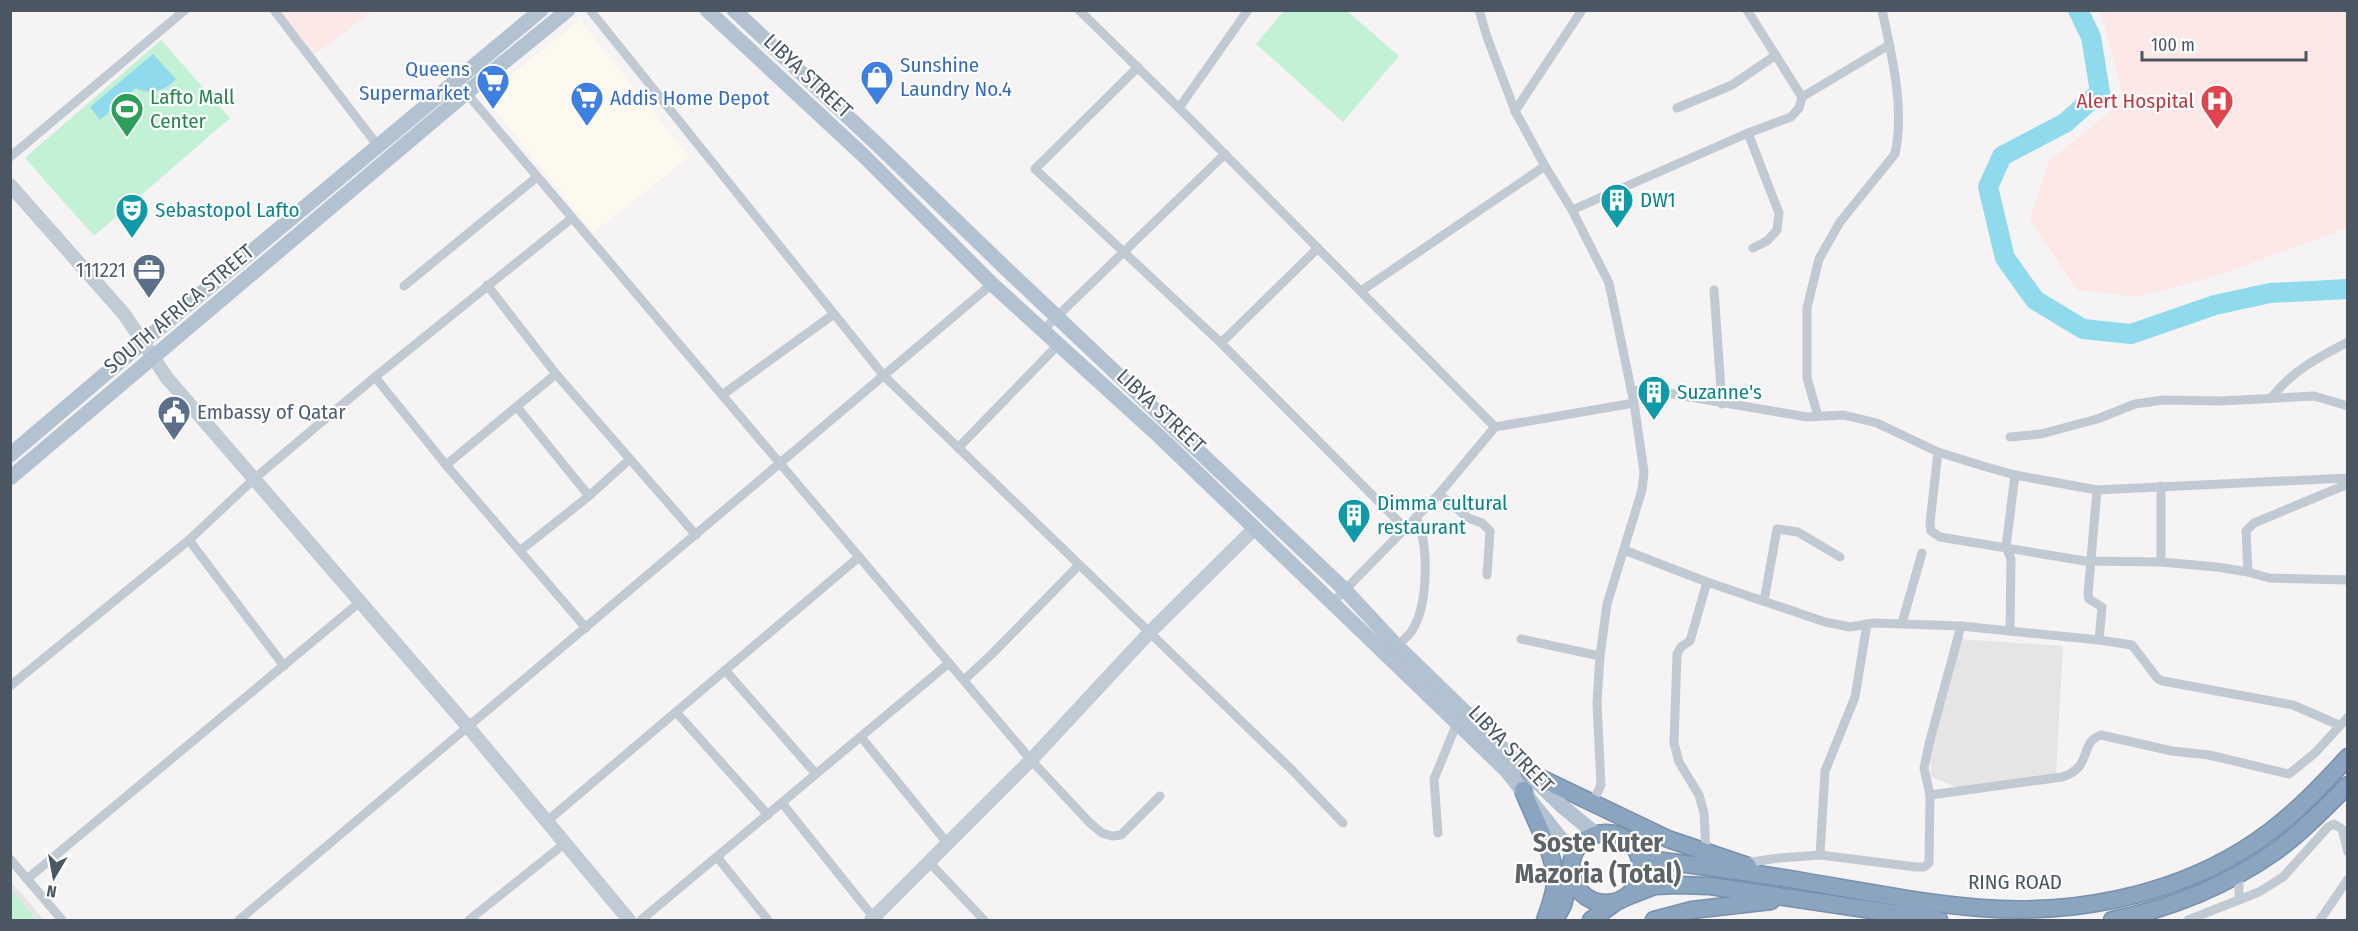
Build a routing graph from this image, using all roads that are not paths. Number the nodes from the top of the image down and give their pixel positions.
1 (185, 10) edge
2 (274, 10) edge
3 (541, 10) edge
4 (568, 10) edge
5 (590, 10) edge
6 (707, 10) edge
7 (734, 10) edge
8 (1079, 10) edge
9 (1479, 10) edge
10 (1582, 10) edge
11 (1747, 10) edge
12 (1882, 10) edge
13 (1244, 12) edge
14 (1889, 45) junction
15 (1776, 55) junction
16 (1138, 68) junction
17 (462, 87) junction
18 (1802, 97) junction
19 (1179, 108) junction
20 (1677, 108) dead end
21 (1515, 111) junction
22 (1748, 133) junction
23 (378, 146) junction
24 (1225, 154) junction
25 (10, 157) edge
26 (1545, 166) junction
27 (537, 177) junction
28 (10, 185) edge
29 (1572, 210) junction
30 (572, 218) junction
31 (1318, 248) junction
32 (1753, 248) dead end
33 (1125, 252) junction
34 (992, 284) junction
35 (486, 285) junction
36 (404, 286) dead end
37 (1714, 290) dead end
38 (1361, 291) junction
39 (834, 314) junction
40 (1057, 316) junction
41 (1043, 330) junction
42 (143, 342) junction
43 (2348, 342) edge
44 (1221, 343) junction
45 (1058, 345) junction
46 (154, 358) junction
47 (556, 374) junction
48 (884, 376) junction
49 (375, 377) junction
50 (1631, 390) junction
51 (722, 395) junction
52 (2271, 398) junction
53 (1634, 403) junction
54 (1722, 404) junction
55 (2348, 406) edge
56 (517, 407) junction
57 (1818, 416) junction
58 (1495, 427) junction
59 (2010, 437) dead end
60 (958, 448) junction
61 (1938, 452) junction
62 (10, 455) edge
63 (630, 459) junction
64 (780, 464) junction
65 (446, 465) junction
66 (2015, 475) junction
67 (10, 478) edge
68 (255, 478) junction
69 (2348, 478) edge
70 (2348, 484) edge
71 (2161, 486) junction
72 (2097, 490) junction
73 (1439, 494) junction
74 (589, 496) junction
75 (1416, 517) junction
76 (1254, 528) junction
77 (1405, 528) junction
78 (696, 535) junction
79 (189, 540) junction
80 (2006, 547) junction
81 (521, 550) junction
82 (1624, 550) junction
83 (1922, 553) dead end
84 (859, 556) junction
85 (1840, 557) dead end
86 (2092, 560) junction
87 (2161, 562) junction
88 (1079, 565) junction
89 (2248, 572) junction
90 (1487, 575) dead end
91 (2348, 580) edge
92 (1707, 582) junction
93 (1345, 590) junction
94 (1764, 601) junction
95 (360, 602) junction
96 (1333, 602) junction
97 (1902, 623) junction
98 (1867, 624) junction
99 (1961, 626) junction
100 (586, 628) junction
101 (2010, 631) junction
102 (1149, 633) junction
103 (1521, 639) dead end
104 (2099, 640) junction
105 (1397, 646) junction
106 (1600, 656) junction
107 (949, 663) junction
108 (284, 666) junction
109 (725, 670) junction
110 (964, 680) junction
111 (10, 686) edge
112 (676, 712) junction
113 (2348, 717) edge
114 (1457, 723) junction
115 (2339, 725) junction
116 (469, 728) junction
117 (861, 737) junction
118 (2348, 757) edge
119 (1031, 760) junction
120 (1528, 772) junction
121 (816, 774) junction
122 (2348, 785) edge
123 (1523, 790) junction
124 (1930, 795) junction
125 (1160, 796) dead end
126 (782, 803) junction
127 (1592, 803) junction
128 (768, 814) junction
129 (546, 822) junction
130 (1342, 824) dead end
131 (1438, 833) dead end
132 (1596, 834) junction
133 (564, 844) junction
134 (948, 844) junction
135 (1706, 852) junction
136 (2348, 852) edge
137 (1573, 854) junction
138 (1820, 855) junction
139 (717, 857) junction
140 (1640, 858) junction
141 (10, 859) edge
142 (930, 862) junction
143 (1740, 864) junction
144 (1571, 874) junction
145 (2239, 874) junction
146 (1774, 876) junction
147 (27, 879) junction
148 (2348, 879) edge
149 (1793, 898) junction
150 (1620, 900) junction
151 (2239, 900) junction
152 (873, 919) edge
153 (62, 921) edge
154 (239, 921) edge
155 (469, 921) edge
156 (629, 921) edge
157 (641, 921) edge
158 (768, 921) edge
159 (984, 921) edge
160 (1545, 921) edge
161 (1555, 921) edge
162 (1591, 921) edge
163 (1654, 921) edge
164 (1939, 921) edge
165 (2112, 921) edge
166 (2188, 921) edge
167 (2320, 921) edge

1 - 25 street
2 - 23 street
3 - 17 main road, SOUTH AFRICA STREET
4 - 17 main road, SOUTH AFRICA STREET
5 - 39 street
6 - 34 main road, LIBYA STREET
7 - 40 main road, LIBYA STREET
8 - 16 street
9 - 21 street
10 - 21 street
11 - 15 street
12 - 14 street
13 - 19 street
14 - 18 street
14 - 57 street
15 - 18 street
15 - 20 street
16 - 19 street
16 - 33 street
17 - 23 main road, SOUTH AFRICA STREET
17 - 27 street
17 - 46 main road, SOUTH AFRICA STREET
18 - 22 street
19 - 24 street
21 - 26 street
22 - 29 street
22 - 32 street
23 - 42 main road, SOUTH AFRICA STREET
24 - 31 street
24 - 33 street
26 - 29 street
26 - 38 street
27 - 30 street
27 - 36 street
28 - 42 street
29 - 50 street
30 - 35 street
30 - 51 street
31 - 38 street
31 - 44 street
33 - 40 street
33 - 44 street
34 - 41 main road, LIBYA STREET
34 - 48 street
35 - 47 street
35 - 49 street
37 - 54 street
38 - 58 street
39 - 48 street
39 - 51 street
40 - 41 street
40 - 93 main road, LIBYA STREET
41 - 45 main road, LIBYA STREET
42 - 46 street
42 - 62 main road, SOUTH AFRICA STREET
43 - 52 street
44 - 77 street
45 - 60 street
45 - 76 main road, LIBYA STREET
46 - 67 main road, SOUTH AFRICA STREET
46 - 68 street
47 - 56 street
47 - 63 street
48 - 60 street
48 - 64 street
49 - 65 street
49 - 68 street
50 - 53 street
50 - 54 street
51 - 64 street
52 - 55 street
52 - 59 street
53 - 58 street
53 - 82 street
54 - 57 street
56 - 65 street
56 - 74 street
57 - 61 street
58 - 73 street
60 - 88 street
61 - 66 street
61 - 80 street
63 - 74 street
63 - 78 street
64 - 78 street
64 - 84 street
65 - 81 street
66 - 72 street
66 - 80 street
68 - 79 street
68 - 95 street
69 - 71 street
70 - 89 street
71 - 72 street
71 - 87 street
72 - 86 street
73 - 75 street
73 - 90 street
74 - 81 street
75 - 77 street
75 - 105 street
76 - 96 main road, LIBYA STREET
76 - 102 street
77 - 93 street
78 - 100 street
79 - 108 street
79 - 111 street
80 - 86 street
80 - 101 street
81 - 100 street
82 - 92 street
82 - 106 street
83 - 97 street
84 - 107 street
84 - 109 street
85 - 94 street
86 - 87 street
86 - 104 street
87 - 89 street
88 - 102 street
88 - 110 street
89 - 91 street
92 - 94 street
92 - 135 street
93 - 96 street
93 - 105 main road, LIBYA STREET
94 - 98 street
95 - 108 street
95 - 116 street
96 - 114 main road, LIBYA STREET
97 - 98 street
97 - 99 street
98 - 138 street
99 - 101 street
99 - 124 street
100 - 116 street
101 - 104 street
102 - 119 street
102 - 130 street
103 - 106 street
104 - 115 street
105 - 120 main road, LIBYA STREET
106 - 127 street
107 - 110 street
107 - 117 street
108 - 147 street
109 - 112 street
109 - 121 street
110 - 119 street
112 - 128 street
112 - 129 street
113 - 115 street
114 - 123 main road, LIBYA STREET
114 - 131 street
115 - 124 street
116 - 129 street
116 - 154 street
117 - 121 street
117 - 134 street
118 - 146 highway, RING ROAD
119 - 125 street
119 - 134 street
120 - 127 highway
120 - 132 main road, LIBYA STREET
121 - 126 street
122 - 145 highway
123 - 137 main road, LIBYA STREET
123 - 160 highway
124 - 138 street
126 - 128 street
126 - 152 street
127 - 135 highway
128 - 139 street
129 - 133 street
132 - 137 highway
132 - 140 highway
133 - 155 street
133 - 156 street
134 - 142 street
135 - 143 highway
136 - 151 street
137 - 144 highway
138 - 143 street
139 - 157 street
139 - 158 street
140 - 146 highway, RING ROAD
140 - 150 highway
141 - 147 street
142 - 152 street
142 - 159 street
143 - 146 highway
144 - 150 highway
144 - 161 highway
145 - 151 street
145 - 165 highway
147 - 153 street
148 - 167 street
149 - 150 highway
149 - 163 highway
149 - 164 highway
150 - 162 highway
151 - 166 street

